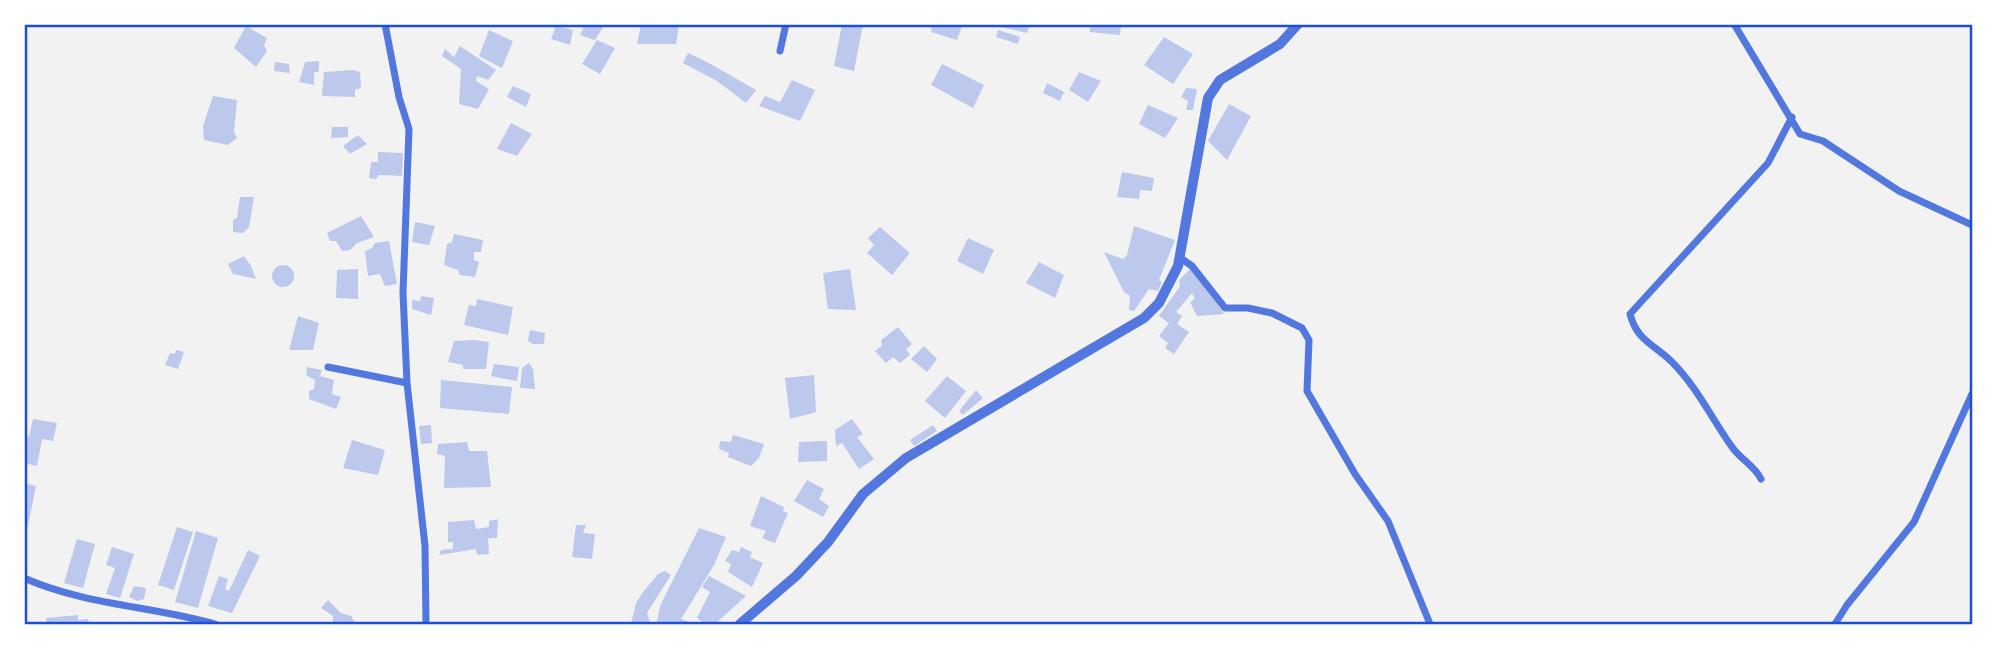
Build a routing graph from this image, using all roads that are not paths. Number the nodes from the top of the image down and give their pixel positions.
1 (385, 24) edge
2 (786, 24) edge
3 (1298, 24) edge
4 (1734, 24) edge
5 (780, 51) dead end
6 (1792, 117) junction
7 (1972, 225) edge
8 (1179, 257) junction
9 (328, 367) dead end
10 (407, 383) junction
11 (1972, 394) edge
12 (1761, 479) dead end
13 (24, 578) edge
14 (215, 625) edge
15 (426, 625) edge
16 (740, 625) edge
17 (1430, 625) edge
18 (1835, 625) edge

1 - 10 street
2 - 5 street
3 - 8 street
4 - 6 street
6 - 7 street
6 - 12 street
8 - 16 street
8 - 17 street
9 - 10 street
10 - 15 street
11 - 18 street
13 - 14 street

